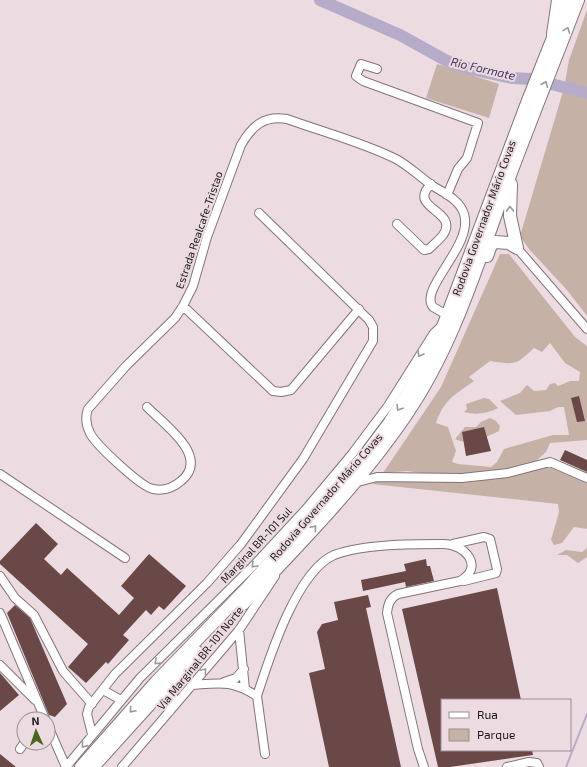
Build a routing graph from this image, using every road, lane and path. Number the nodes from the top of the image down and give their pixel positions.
1 (557, 0) edge
2 (568, 0) edge
3 (578, 0) edge
4 (551, 42) junction
5 (550, 59) junction
6 (377, 69) dead end
7 (531, 106) junction
8 (513, 168) junction
9 (431, 184) junction
10 (447, 195) junction
11 (259, 213) dead end
12 (397, 224) dead end
13 (517, 248) junction
14 (183, 306) junction
15 (359, 309) junction
16 (446, 320) junction
17 (587, 329) edge
18 (441, 353) junction
19 (147, 407) dead end
20 (0, 474) edge
21 (587, 478) edge
22 (353, 483) junction
23 (452, 544) junction
24 (288, 557) junction
25 (125, 558) dead end
26 (0, 576) edge
27 (460, 581) junction
28 (0, 613) edge
29 (239, 630) junction
30 (0, 665) edge
31 (244, 669) junction
32 (140, 678) junction
33 (156, 680) dead end
34 (224, 682) junction
35 (192, 686) junction
36 (166, 688) dead end
37 (245, 689) junction
38 (103, 690) junction
39 (257, 696) junction
40 (121, 700) junction
41 (38, 704) junction
42 (92, 704) junction
43 (40, 711) edge
44 (170, 712) junction
45 (92, 734) junction
46 (56, 744) edge
47 (265, 754) dead end
48 (66, 767) edge
49 (81, 767) edge
50 (93, 767) edge
51 (122, 767) edge
52 (424, 767) edge
53 (507, 767) edge
54 (539, 767) edge

1 - 4 main road
2 - 4 highway, Rodovia Governador Mário Covas
5 -> 3 highway, Rodovia Governador Mário Covas
4 - 5 highway, Rodovia Governador Mário Covas
5 - 7 highway, Rodovia Governador Mário Covas
6 - 10 street
7 - 8 highway, Rodovia Governador Mário Covas
7 - 16 highway, Rodovia Governador Mário Covas
13 -> 8 highway
8 - 18 highway, Rodovia Governador Mário Covas
9 - 10 street, Estrada Realcafe-Tristao
9 - 12 street
9 - 14 street, Estrada Realcafe-Tristao
10 - 16 street, Estrada Realcafe-Tristao
11 - 15 street
13 - 17 street
13 - 18 highway
14 - 15 street
14 - 19 street, Estrada Realcafe-Tristao
15 - 38 street
16 -> 32 street, Marginal BR-101 Sul
16 -> 49 highway, Rodovia Governador Mário Covas
18 - 22 highway, Rodovia Governador Mário Covas
20 - 25 street
21 - 22 street
24 -> 22 highway, Rodovia Governador Mário Covas
23 - 27 street
23 - 27 street
23 - 39 street
24 - 29 street, Via Marginal BR-101 Norte
24 - 50 highway, Rodovia Governador Mário Covas
26 - 42 street
27 - 52 street
28 - 41 street
29 - 31 street
35 -> 29 street, Via Marginal BR-101 Norte
30 - 41 street
31 - 34 street
31 - 37 street
32 - 33 street
32 - 40 street, Marginal BR-101 Sul
34 - 35 street
34 - 37 street
35 - 44 street, Via Marginal BR-101 Norte
36 - 44 street
37 - 39 street
38 - 40 street
38 - 42 street
39 - 47 street
40 - 45 street, Marginal BR-101 Sul
41 - 43 street
42 - 45 street
44 - 51 street, Via Marginal BR-101 Norte
45 -> 48 street, Marginal BR-101 Sul
46 - 48 street
53 - 54 street

